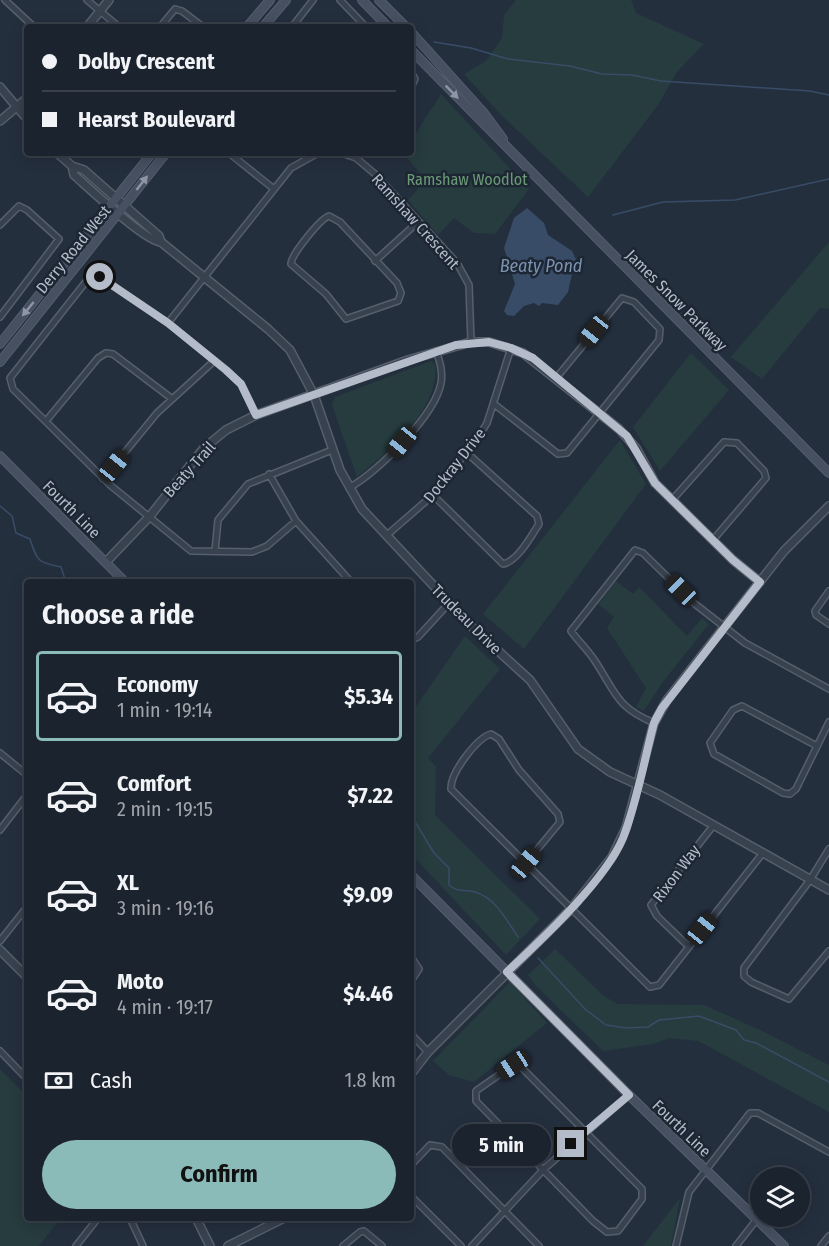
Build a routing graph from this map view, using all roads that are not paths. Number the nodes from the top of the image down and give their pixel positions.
1 (5, 0) edge
2 (87, 0) edge
3 (109, 0) edge
4 (270, 0) edge
5 (286, 0) edge
6 (313, 0) edge
7 (340, 0) edge
8 (362, 0) edge
9 (379, 0) edge
10 (99, 11) junction
11 (31, 24) edge
12 (89, 24) edge
13 (116, 24) edge
14 (162, 24) edge
15 (199, 24) edge
16 (250, 24) edge
17 (266, 24) edge
18 (294, 24) edge
19 (363, 24) edge
20 (385, 24) edge
21 (403, 24) edge
22 (414, 35) edge
23 (414, 53) edge
24 (0, 87) edge
25 (24, 100) edge
26 (16, 106) junction
27 (24, 115) edge
28 (0, 121) edge
29 (506, 146) junction
30 (60, 156) edge
31 (150, 156) edge
32 (164, 156) edge
33 (233, 156) edge
34 (307, 156) edge
35 (358, 156) edge
36 (72, 166) junction
37 (274, 189) junction
38 (117, 198) junction
39 (110, 206) junction
40 (125, 206) junction
41 (119, 213) junction
42 (418, 222) junction
43 (0, 225) edge
44 (161, 242) junction
45 (375, 261) junction
46 (204, 277) junction
47 (0, 317) edge
48 (168, 323) junction
49 (471, 342) junction
50 (0, 344) edge
51 (511, 348) junction
52 (436, 351) junction
53 (214, 361) junction
54 (0, 362) edge
55 (556, 377) junction
56 (314, 395) junction
57 (171, 398) junction
58 (494, 404) junction
59 (600, 413) junction
60 (256, 415) junction
61 (46, 422) junction
62 (332, 450) junction
63 (466, 452) junction
64 (0, 456) edge
65 (829, 473) edge
66 (269, 474) junction
67 (103, 478) junction
68 (349, 488) junction
69 (433, 495) junction
70 (672, 499) junction
71 (829, 506) edge
72 (150, 516) junction
73 (296, 521) junction
74 (387, 535) junction
75 (713, 540) junction
76 (215, 551) junction
77 (106, 562) junction
78 (123, 579) edge
79 (348, 579) edge
80 (760, 582) junction
81 (829, 591) edge
82 (450, 602) junction
83 (829, 624) edge
84 (724, 627) junction
85 (414, 639) edge
86 (829, 689) edge
87 (829, 722) edge
88 (654, 723) junction
89 (816, 747) junction
90 (0, 753) edge
91 (24, 773) edge
92 (638, 786) junction
93 (24, 799) edge
94 (713, 825) junction
95 (0, 830) edge
96 (829, 849) edge
97 (762, 854) junction
98 (526, 863) junction
99 (414, 878) edge
100 (810, 880) junction
101 (829, 890) edge
102 (571, 909) junction
103 (24, 911) edge
104 (0, 941) edge
105 (688, 946) junction
106 (0, 950) edge
107 (829, 951) edge
108 (414, 962) edge
109 (507, 972) junction
110 (24, 975) edge
111 (414, 976) edge
112 (414, 1038) edge
113 (0, 1051) edge
114 (428, 1052) junction
115 (414, 1070) edge
116 (24, 1076) edge
117 (629, 1095) junction
118 (584, 1131) junction
119 (829, 1152) edge
120 (414, 1162) edge
121 (544, 1169) junction
122 (705, 1169) junction
123 (414, 1199) edge
124 (504, 1210) junction
125 (750, 1212) edge
126 (96, 1221) edge
127 (131, 1221) edge
128 (198, 1221) edge
129 (278, 1221) edge
130 (751, 1227) edge
131 (765, 1227) edge
132 (829, 1236) edge
133 (76, 1246) edge
134 (143, 1246) edge
135 (210, 1246) edge
136 (228, 1246) edge
137 (344, 1246) edge
138 (382, 1246) edge
139 (461, 1246) edge
140 (472, 1246) edge
141 (539, 1246) edge
142 (676, 1246) edge
143 (736, 1246) edge
144 (784, 1246) edge
145 (821, 1246) edge

1 - 11 street
2 - 10 street
3 - 10 street
4 - 16 main road
5 - 17 main road
6 - 18 street
7 - 19 street
8 - 20 main road
9 - 21 main road
10 - 12 street
10 - 13 street
14 - 15 street
22 - 29 main road, James Snow Parkway
23 -> 29 main road, James Snow Parkway
24 - 26 street
25 - 26 street
26 - 27 street
26 - 28 street
29 - 65 main road, James Snow Parkway
30 - 36 street, Trudeau Drive
31 - 38 main road, Derry Road West
40 -> 32 main road, Derry Road West
33 - 37 street
34 - 37 street
35 - 42 street, Ramshaw Crescent
36 - 38 street, Trudeau Drive
36 - 39 street, Trudeau Drive
37 - 46 street
38 - 39 main road, Derry Road West
38 - 40 street, Trudeau Drive
39 - 41 street, Trudeau Drive
39 -> 50 main road, Derry Road West
40 - 41 main road, Derry Road West
40 - 44 street, Trudeau Drive
41 - 44 street, Trudeau Drive
41 - 54 main road, Derry Road West
42 - 45 street
42 - 49 street, Ramshaw Crescent
43 - 47 street
44 - 46 street, Trudeau Drive
45 - 45 street
46 - 48 street
46 - 56 street, Trudeau Drive
48 - 53 street
48 - 61 street
49 - 51 street, Beaty Trail
49 - 52 street, Beaty Trail
51 - 55 street, Beaty Trail
51 - 58 street, Dockray Drive
52 - 56 street, Beaty Trail
52 - 68 street
53 - 57 street
53 - 60 street
55 - 59 street, Beaty Trail
55 - 59 street
56 - 60 street, Beaty Trail
56 - 62 street, Trudeau Drive
57 - 61 street
57 - 67 street
58 - 59 street
58 - 63 street, Dockray Drive
59 - 70 street, Beaty Trail
60 - 72 street, Beaty Trail
61 - 67 street
62 - 66 street
62 - 68 street, Trudeau Drive
63 - 69 street, Dockray Drive
63 - 69 street
64 - 77 main road, Fourth Line
66 - 73 street
66 - 76 street
67 - 72 street
68 - 74 street, Trudeau Drive
69 - 74 street, Dockray Drive
70 - 75 street, Beaty Trail
70 - 75 street
71 - 80 street
72 - 76 street
72 - 77 street, Beaty Trail
73 - 76 street
73 - 79 street
74 - 82 street, Trudeau Drive
75 - 80 street, Beaty Trail
77 - 78 main road, Fourth Line
80 - 84 street
81 - 83 street
82 - 85 street
82 - 92 street, Trudeau Drive
84 - 86 street
84 - 88 street
84 - 88 street
87 - 89 street
88 - 92 street
89 - 89 street
90 - 91 street
92 - 94 street, Trudeau Drive
92 - 102 street
93 - 95 street
94 - 97 street, Trudeau Drive
94 - 105 street, Rixon Way
96 - 100 street
97 - 100 street, Trudeau Drive
97 - 105 street
98 - 98 street
98 - 102 street
99 - 109 main road, Fourth Line
100 - 101 street, Trudeau Drive
100 - 107 street
102 - 105 street
102 - 109 street
103 - 104 street
106 - 110 street
108 - 111 street
109 - 114 street
109 - 117 main road, Fourth Line
112 - 114 street
113 - 116 street
114 - 115 street
117 - 118 street
117 - 122 main road, Fourth Line
118 - 121 street
118 - 121 street
118 - 121 street
119 - 122 street
120 - 124 street
121 - 124 street
122 - 125 main road, Fourth Line
122 - 142 street
123 - 139 street
124 - 140 street
124 - 141 street
126 - 133 street
127 - 134 street
128 - 135 street
129 - 136 street
130 - 143 street
131 - 144 main road, Fourth Line
132 - 145 street
137 - 138 street

